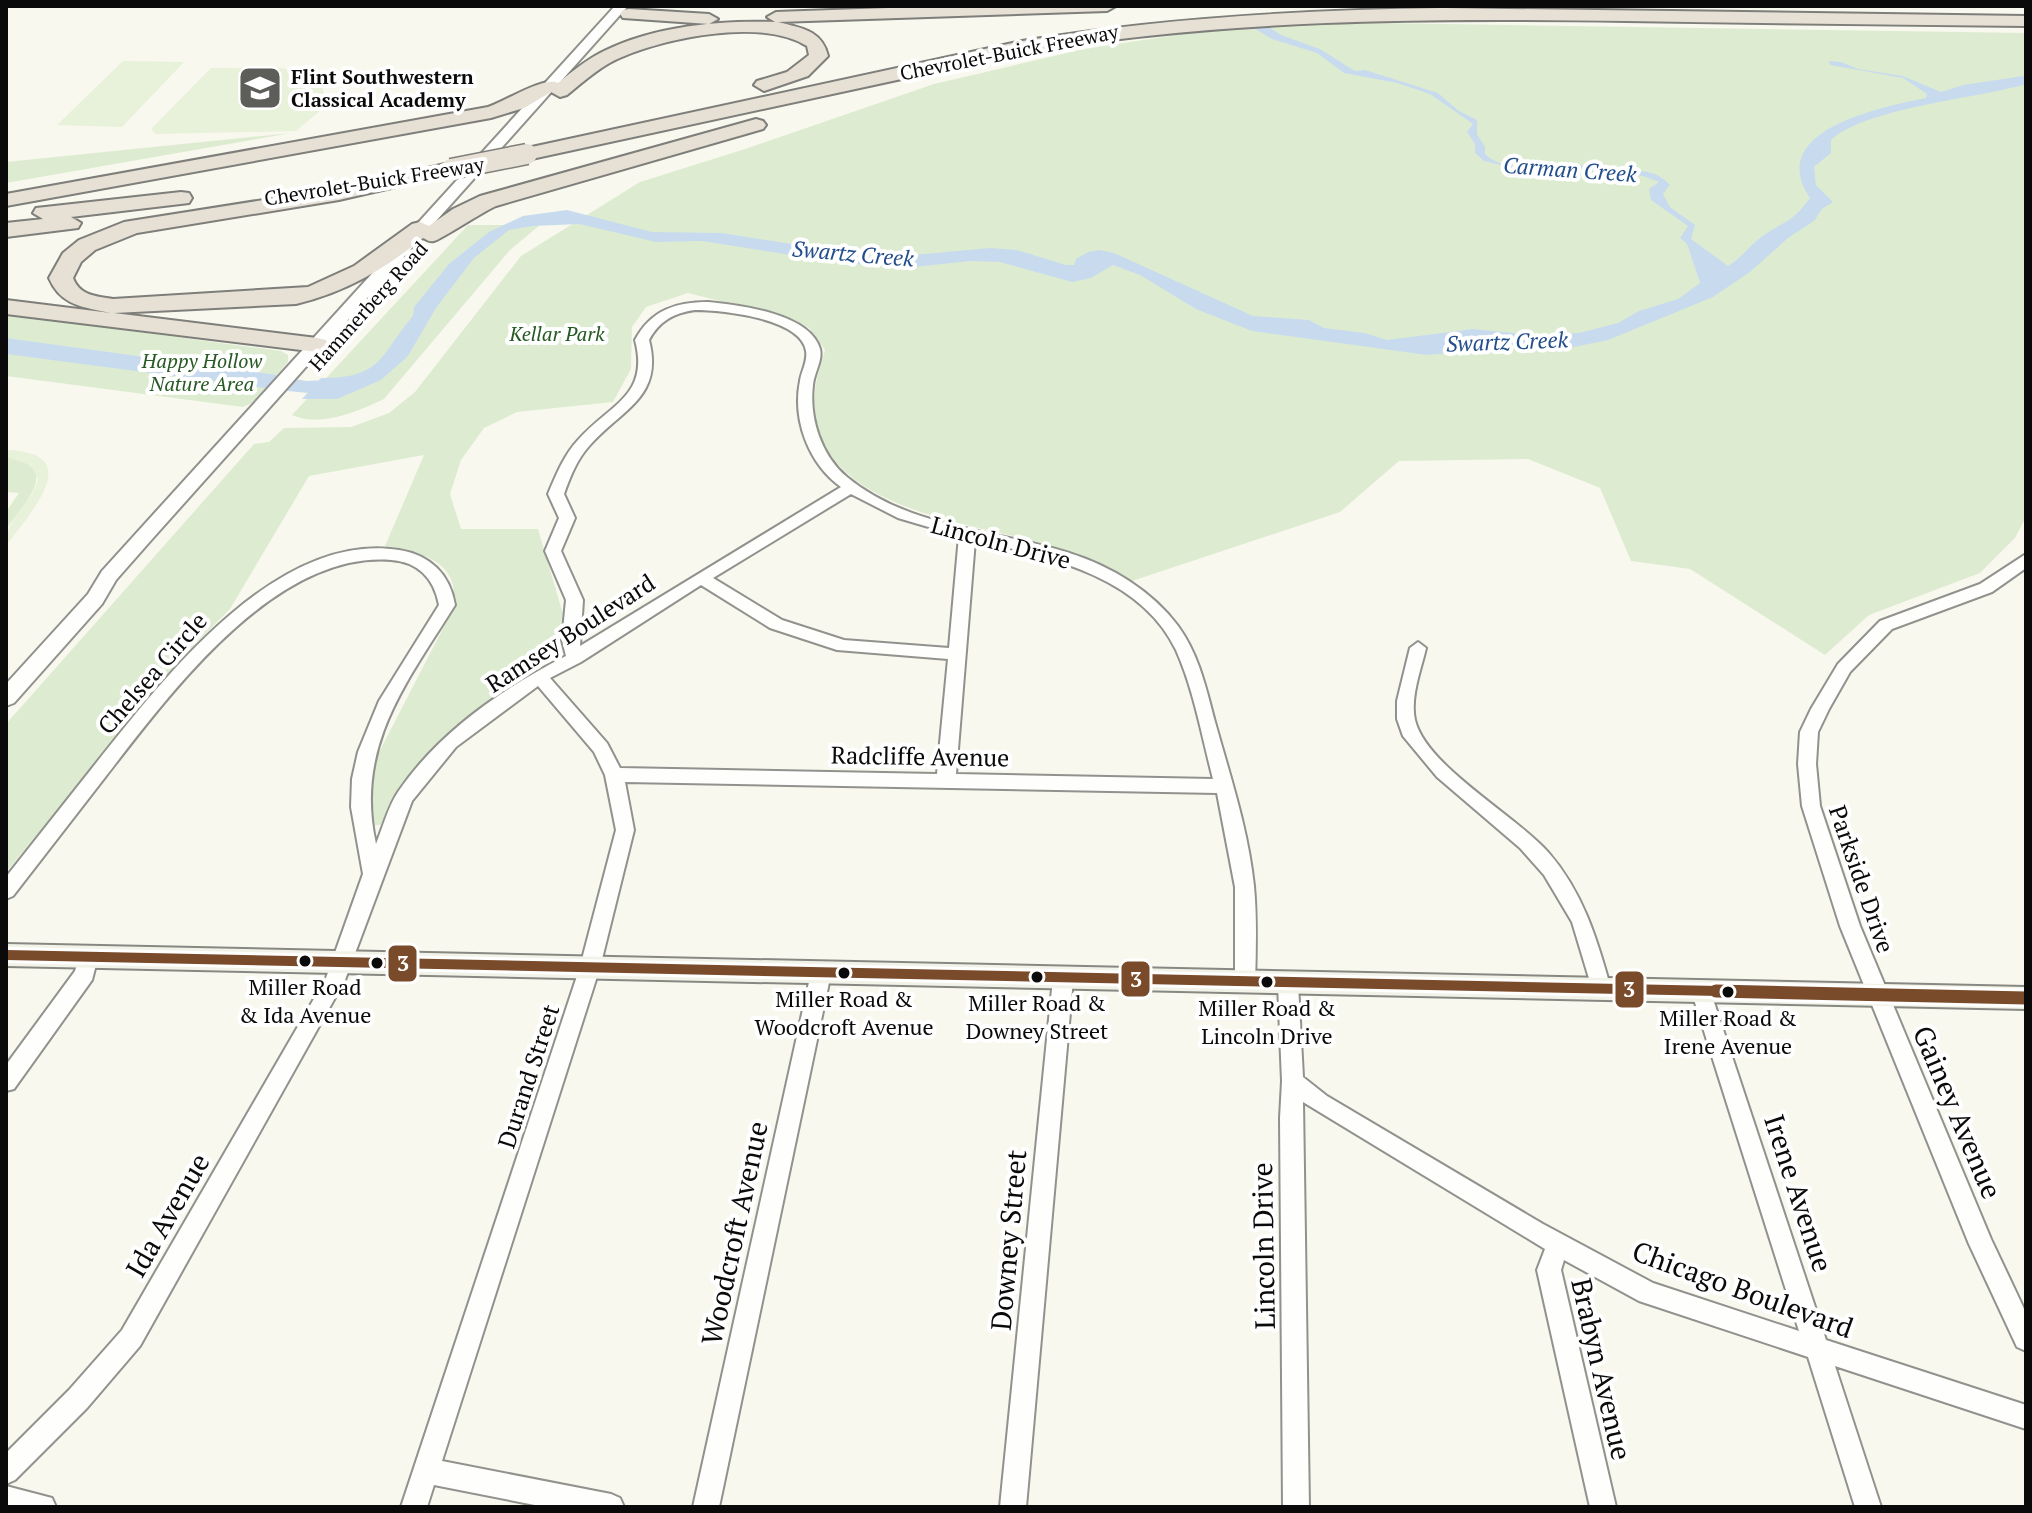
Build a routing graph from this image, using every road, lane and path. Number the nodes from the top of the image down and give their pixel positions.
1 (1107, 6) edge
2 (1265, 6) edge
3 (1681, 6) edge
4 (624, 11) edge
5 (2026, 11) edge
6 (2026, 21) edge
7 (1096, 34) junction
8 (555, 88) junction
9 (625, 120) junction
10 (534, 147) junction
11 (454, 164) junction
12 (6, 200) edge
13 (6, 217) edge
14 (6, 230) edge
15 (426, 232) junction
16 (6, 307) edge
17 (341, 337) junction
18 (317, 345) junction
19 (304, 369) junction
20 (850, 488) junction
21 (967, 536) junction
22 (2026, 559) edge
23 (701, 578) junction
24 (1418, 648) dead end
25 (958, 654) junction
26 (575, 658) junction
27 (540, 676) junction
28 (6, 698) edge
29 (614, 775) junction
30 (946, 780) junction
31 (1225, 786) junction
32 (373, 874) junction
33 (6, 891) edge
34 (6, 955) edge
35 (88, 957) junction
36 (343, 961) junction
37 (590, 967) junction
38 (821, 973) junction
39 (1063, 979) junction
40 (1245, 983) junction
41 (1288, 984) junction
42 (1601, 989) junction
43 (1701, 990) junction
44 (1876, 993) junction
45 (2026, 998) edge
46 (1293, 1081) junction
47 (6, 1082) edge
48 (1558, 1244) junction
49 (2026, 1339) edge
50 (1818, 1348) junction
51 (2026, 1417) edge
52 (6, 1471) edge
53 (427, 1471) junction
54 (6, 1499) edge
55 (43, 1507) edge
56 (414, 1507) edge
57 (611, 1507) edge
58 (706, 1507) edge
59 (1013, 1507) edge
60 (1296, 1507) edge
61 (1603, 1507) edge
62 (1868, 1507) edge

1 - 4 highway
2 - 9 highway, Chevrolet-Buick Freeway
3 - 5 highway
4 - 8 street, Hammerberg Road
6 - 7 highway, Chevrolet-Buick Freeway
7 - 10 highway, Chevrolet-Buick Freeway
7 - 15 highway
8 - 9 highway
8 - 12 highway
8 - 15 street, Hammerberg Road
9 - 10 highway, Chevrolet-Buick Freeway
10 - 11 highway, Chevrolet-Buick Freeway, bridge
11 - 13 highway, Chevrolet-Buick Freeway
11 - 14 highway, Chevrolet-Buick Freeway
11 - 15 highway
15 - 17 street, Hammerberg Road
15 - 18 street, Hammerberg Road
16 - 18 highway
17 - 18 street
17 - 19 street, Hammerberg Road
18 - 19 street, Hammerberg Road
19 - 28 street, Hammerberg Road
20 - 21 street, Lincoln Drive
20 - 23 street, Ramsey Boulevard
20 - 26 street, Lincoln Drive
21 - 25 street
21 - 31 street, Lincoln Drive
22 - 44 street, Parkside Drive
23 - 25 street
23 - 26 street, Ramsey Boulevard
24 - 42 street
25 - 30 street
26 - 27 street, Ramsey Boulevard
27 - 29 street, Durand Street
27 - 32 street, Ramsey Boulevard
29 - 30 street, Radcliffe Avenue
29 - 37 street, Durand Street
30 - 31 street, Radcliffe Avenue
31 - 40 street, Lincoln Drive
32 - 33 street, Chelsea Circle
32 - 36 street, Ramsey Boulevard
34 - 35 main road
35 - 36 main road
35 - 47 street
36 - 37 main road
36 - 52 street, Ida Avenue
37 - 38 main road
37 - 53 street, Durand Street
38 - 39 main road
38 - 58 street, Woodcroft Avenue
39 - 40 main road
39 - 59 street, Downey Street
40 - 41 main road
41 - 42 main road
41 - 46 street, Lincoln Drive
42 - 43 main road
43 - 44 main road
43 - 50 street, Irene Avenue
44 - 45 main road
44 - 49 street, Gainey Avenue
46 - 48 street, Chicago Boulevard
46 - 60 street, Lincoln Drive
48 - 50 street, Chicago Boulevard
48 - 61 street, Brabyn Avenue
50 - 51 street, Chicago Boulevard
50 - 62 street, Irene Avenue
53 - 56 street, Durand Street
53 - 57 street
54 - 55 street

